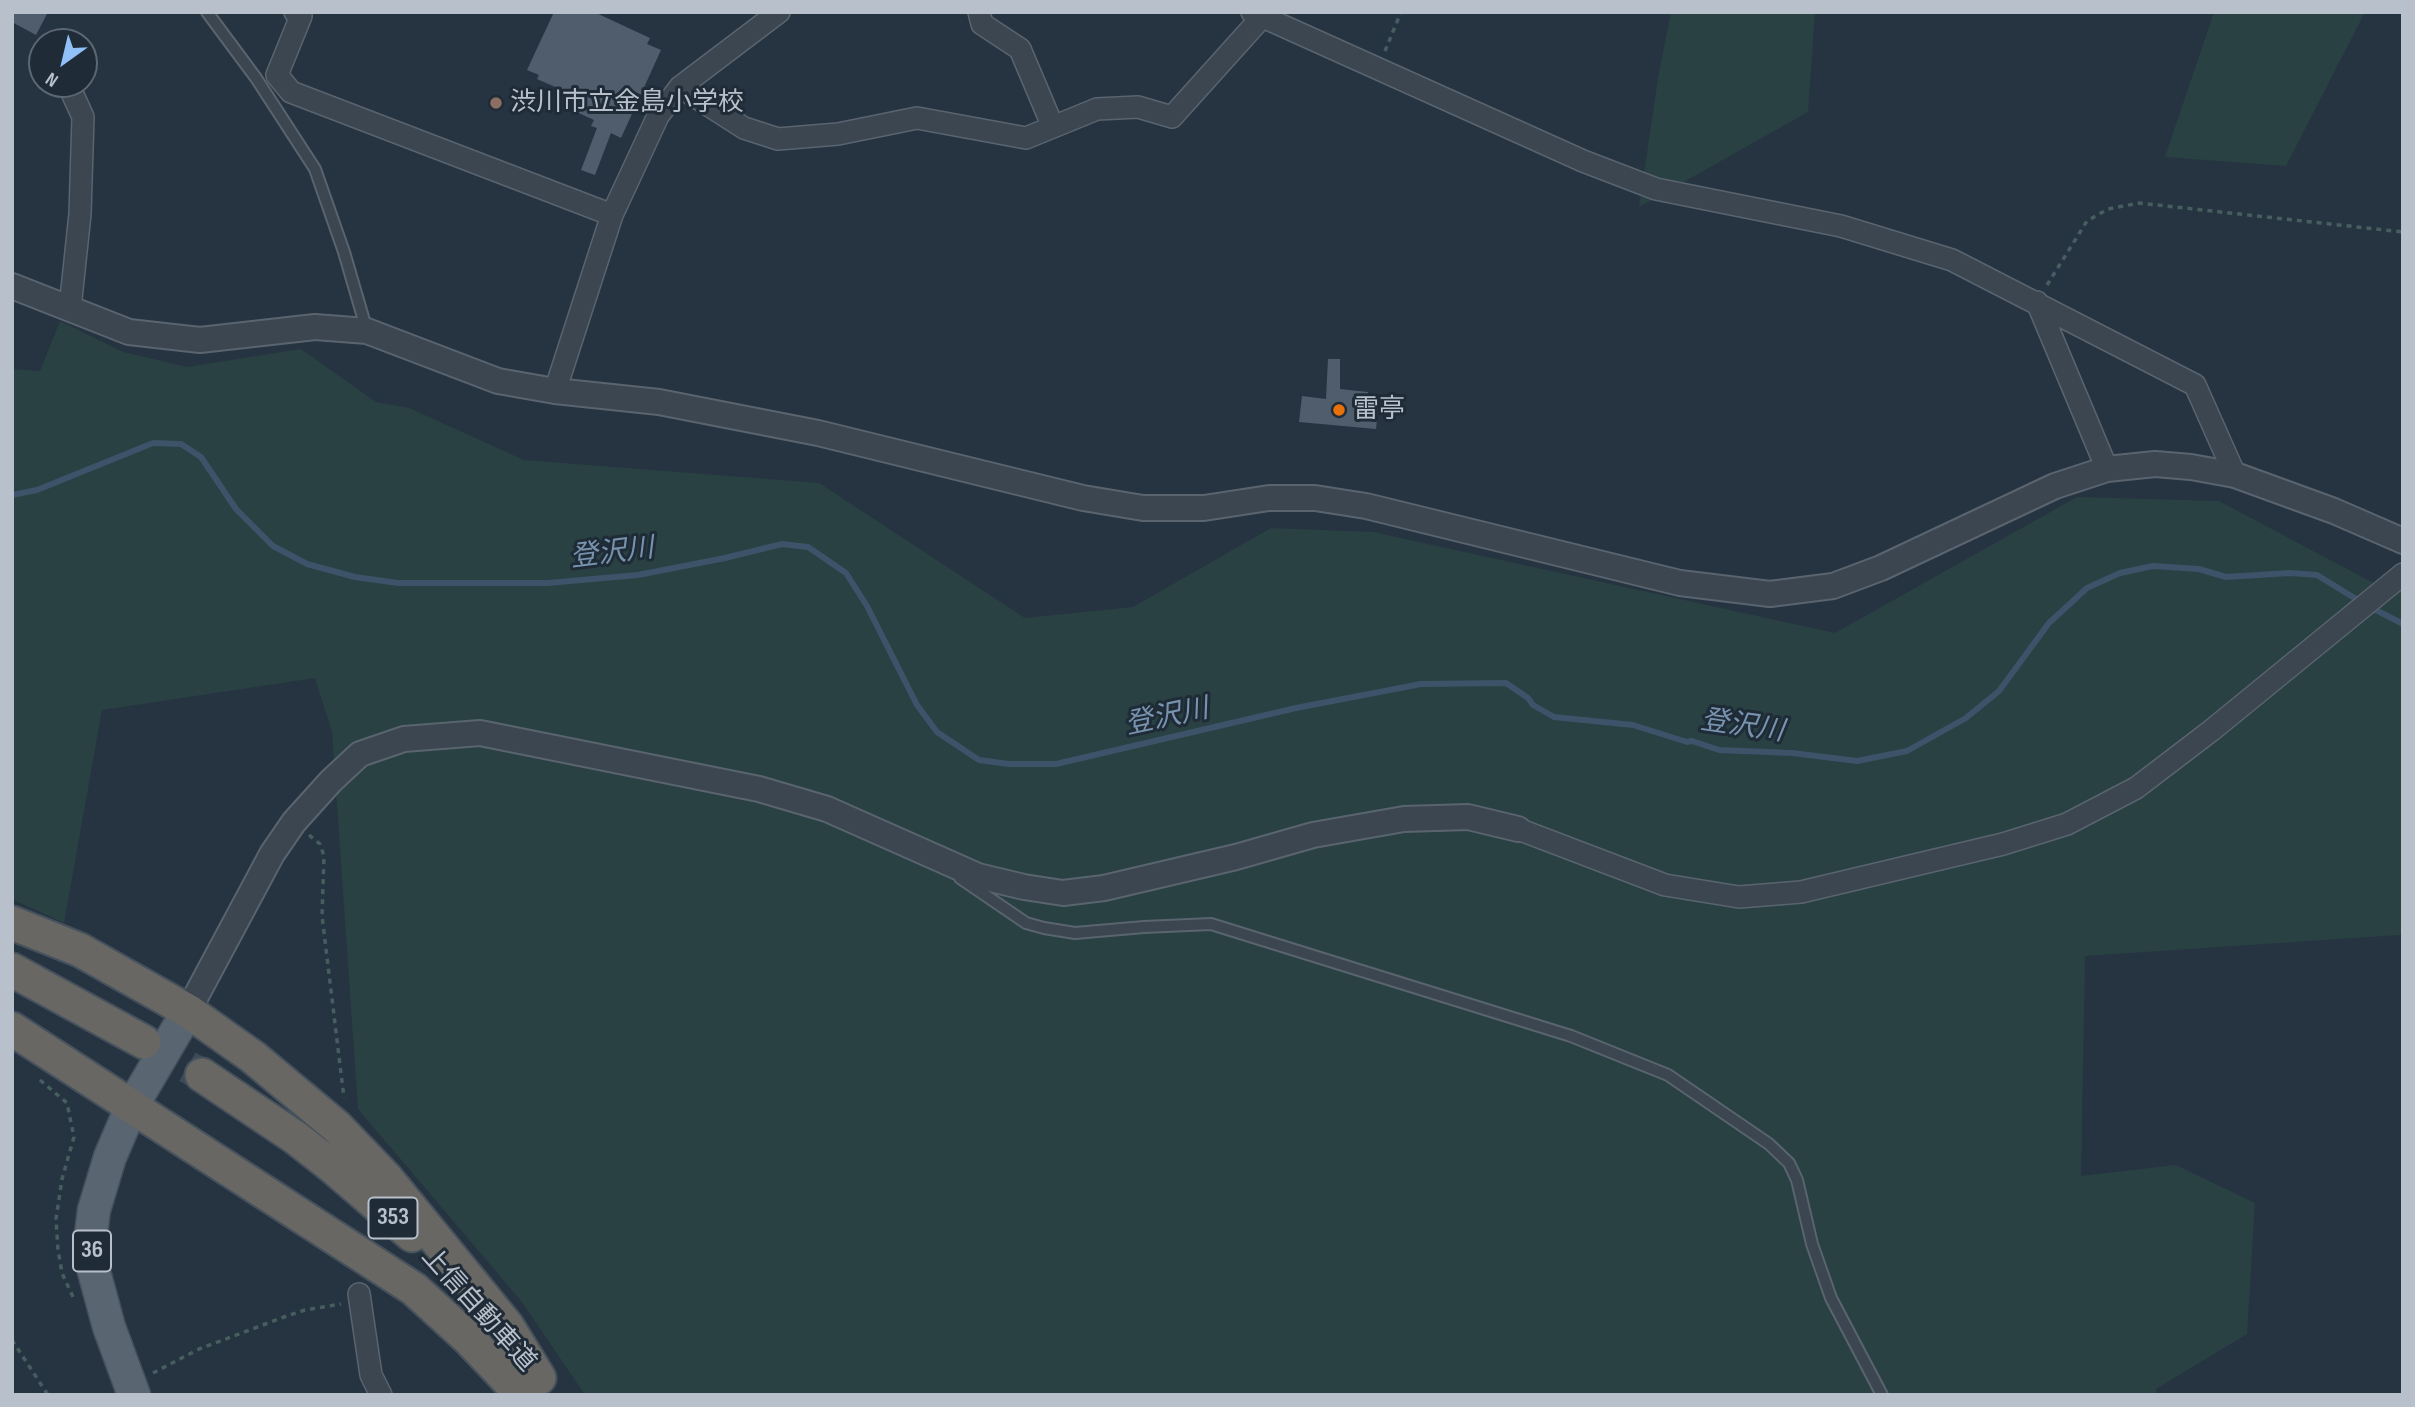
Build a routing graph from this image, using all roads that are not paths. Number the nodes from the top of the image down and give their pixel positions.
1 (207, 12) edge
2 (779, 12) edge
3 (979, 12) edge
4 (300, 13) edge
5 (1257, 15) edge
6 (680, 87) junction
7 (74, 98) edge
8 (1053, 127) junction
9 (611, 215) junction
10 (12, 286) edge
11 (2037, 302) junction
12 (70, 308) junction
13 (367, 331) junction
14 (555, 391) junction
15 (2107, 469) junction
16 (2235, 475) junction
17 (2403, 541) edge
18 (2403, 574) edge
19 (1518, 829) joint
20 (923, 852) junction
21 (12, 923) edge
22 (12, 970) edge
23 (12, 987) edge
24 (188, 1011) junction
25 (12, 1029) edge
26 (198, 1082) tunnel mouth
27 (131, 1108) junction
28 (360, 1299) road end
29 (142, 1385) edge
30 (534, 1391) edge
31 (381, 1395) edge
32 (1882, 1395) edge

1 - 13 lane
2 - 6 street
3 - 8 street
4 - 9 street
5 - 8 street
5 - 11 street
6 - 8 street
6 - 9 street
7 - 12 street
9 - 14 street
10 - 12 street
11 - 15 street
11 - 16 street
12 - 13 street
13 - 14 street
14 - 15 street
15 - 16 street
16 - 17 street
18 - 19 street
19 - 20 street
20 - 24 street
20 - 32 lane
21 - 24 highway
22 - 23 highway
24 - 27 main road, 36
24 - 30 highway
25 - 27 highway
26 - 30 highway, 上信自動車道 / 353
27 - 29 main road, 36
27 - 30 highway
28 - 31 street

